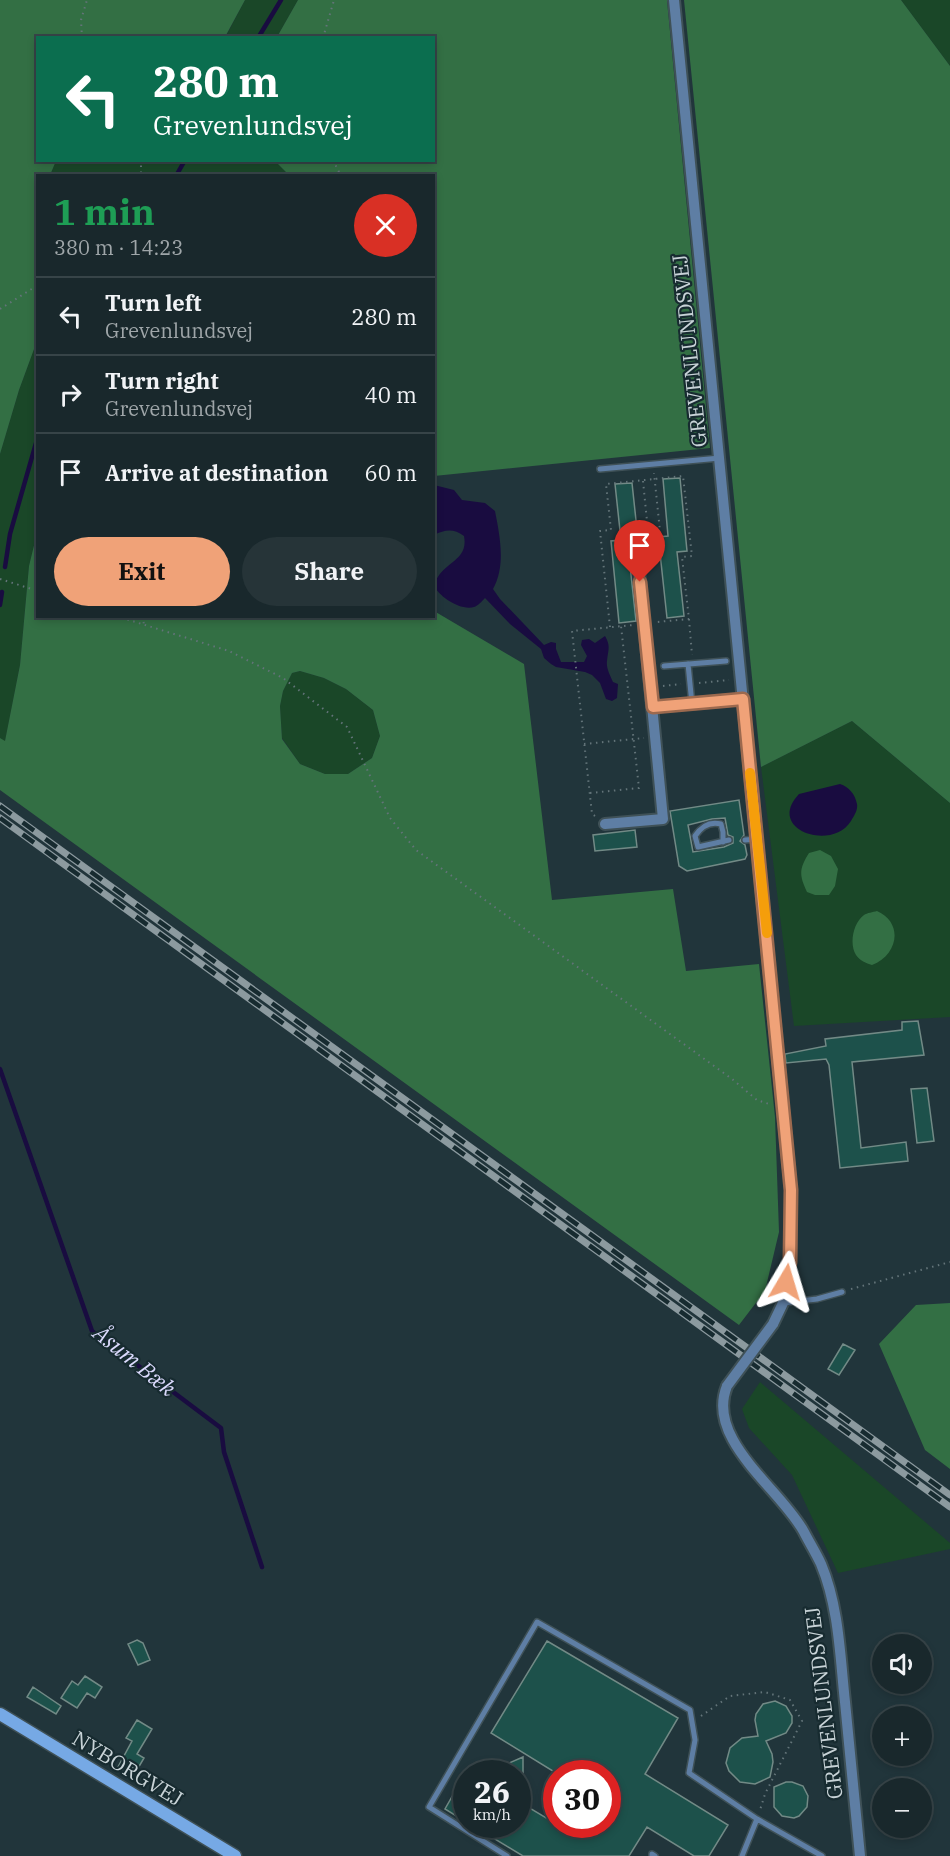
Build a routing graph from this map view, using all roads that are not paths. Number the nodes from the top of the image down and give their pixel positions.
1 (674, 0) edge
2 (720, 458) junction
3 (600, 469) dead end
4 (638, 561) dead end
5 (726, 661) dead end
6 (691, 664) junction
7 (664, 666) dead end
8 (743, 699) junction
9 (692, 704) junction
10 (653, 707) junction
11 (605, 824) road end
12 (757, 838) junction
13 (745, 840) dead end
14 (726, 841) joint
15 (842, 1292) road end
16 (783, 1303) junction
17 (0, 1714) edge
18 (757, 1818) junction
19 (235, 1856) edge
20 (507, 1856) edge
21 (742, 1856) edge
22 (822, 1856) edge
23 (860, 1856) edge

1 - 2 street, GREVENLUNDSVEJ
2 - 3 lane
2 - 8 street, GREVENLUNDSVEJ
4 - 10 street
5 - 6 lane
6 - 7 lane
6 - 9 lane
8 - 9 street
8 - 12 street, GREVENLUNDSVEJ
9 - 10 street
10 - 11 street
12 - 13 lane
12 - 16 street, GREVENLUNDSVEJ
14 - 14 lane
15 - 16 lane
16 - 23 street, GREVENLUNDSVEJ, bridge
17 - 19 main road, NYBORGVEJ
18 - 20 lane
18 - 21 lane
18 - 22 lane

